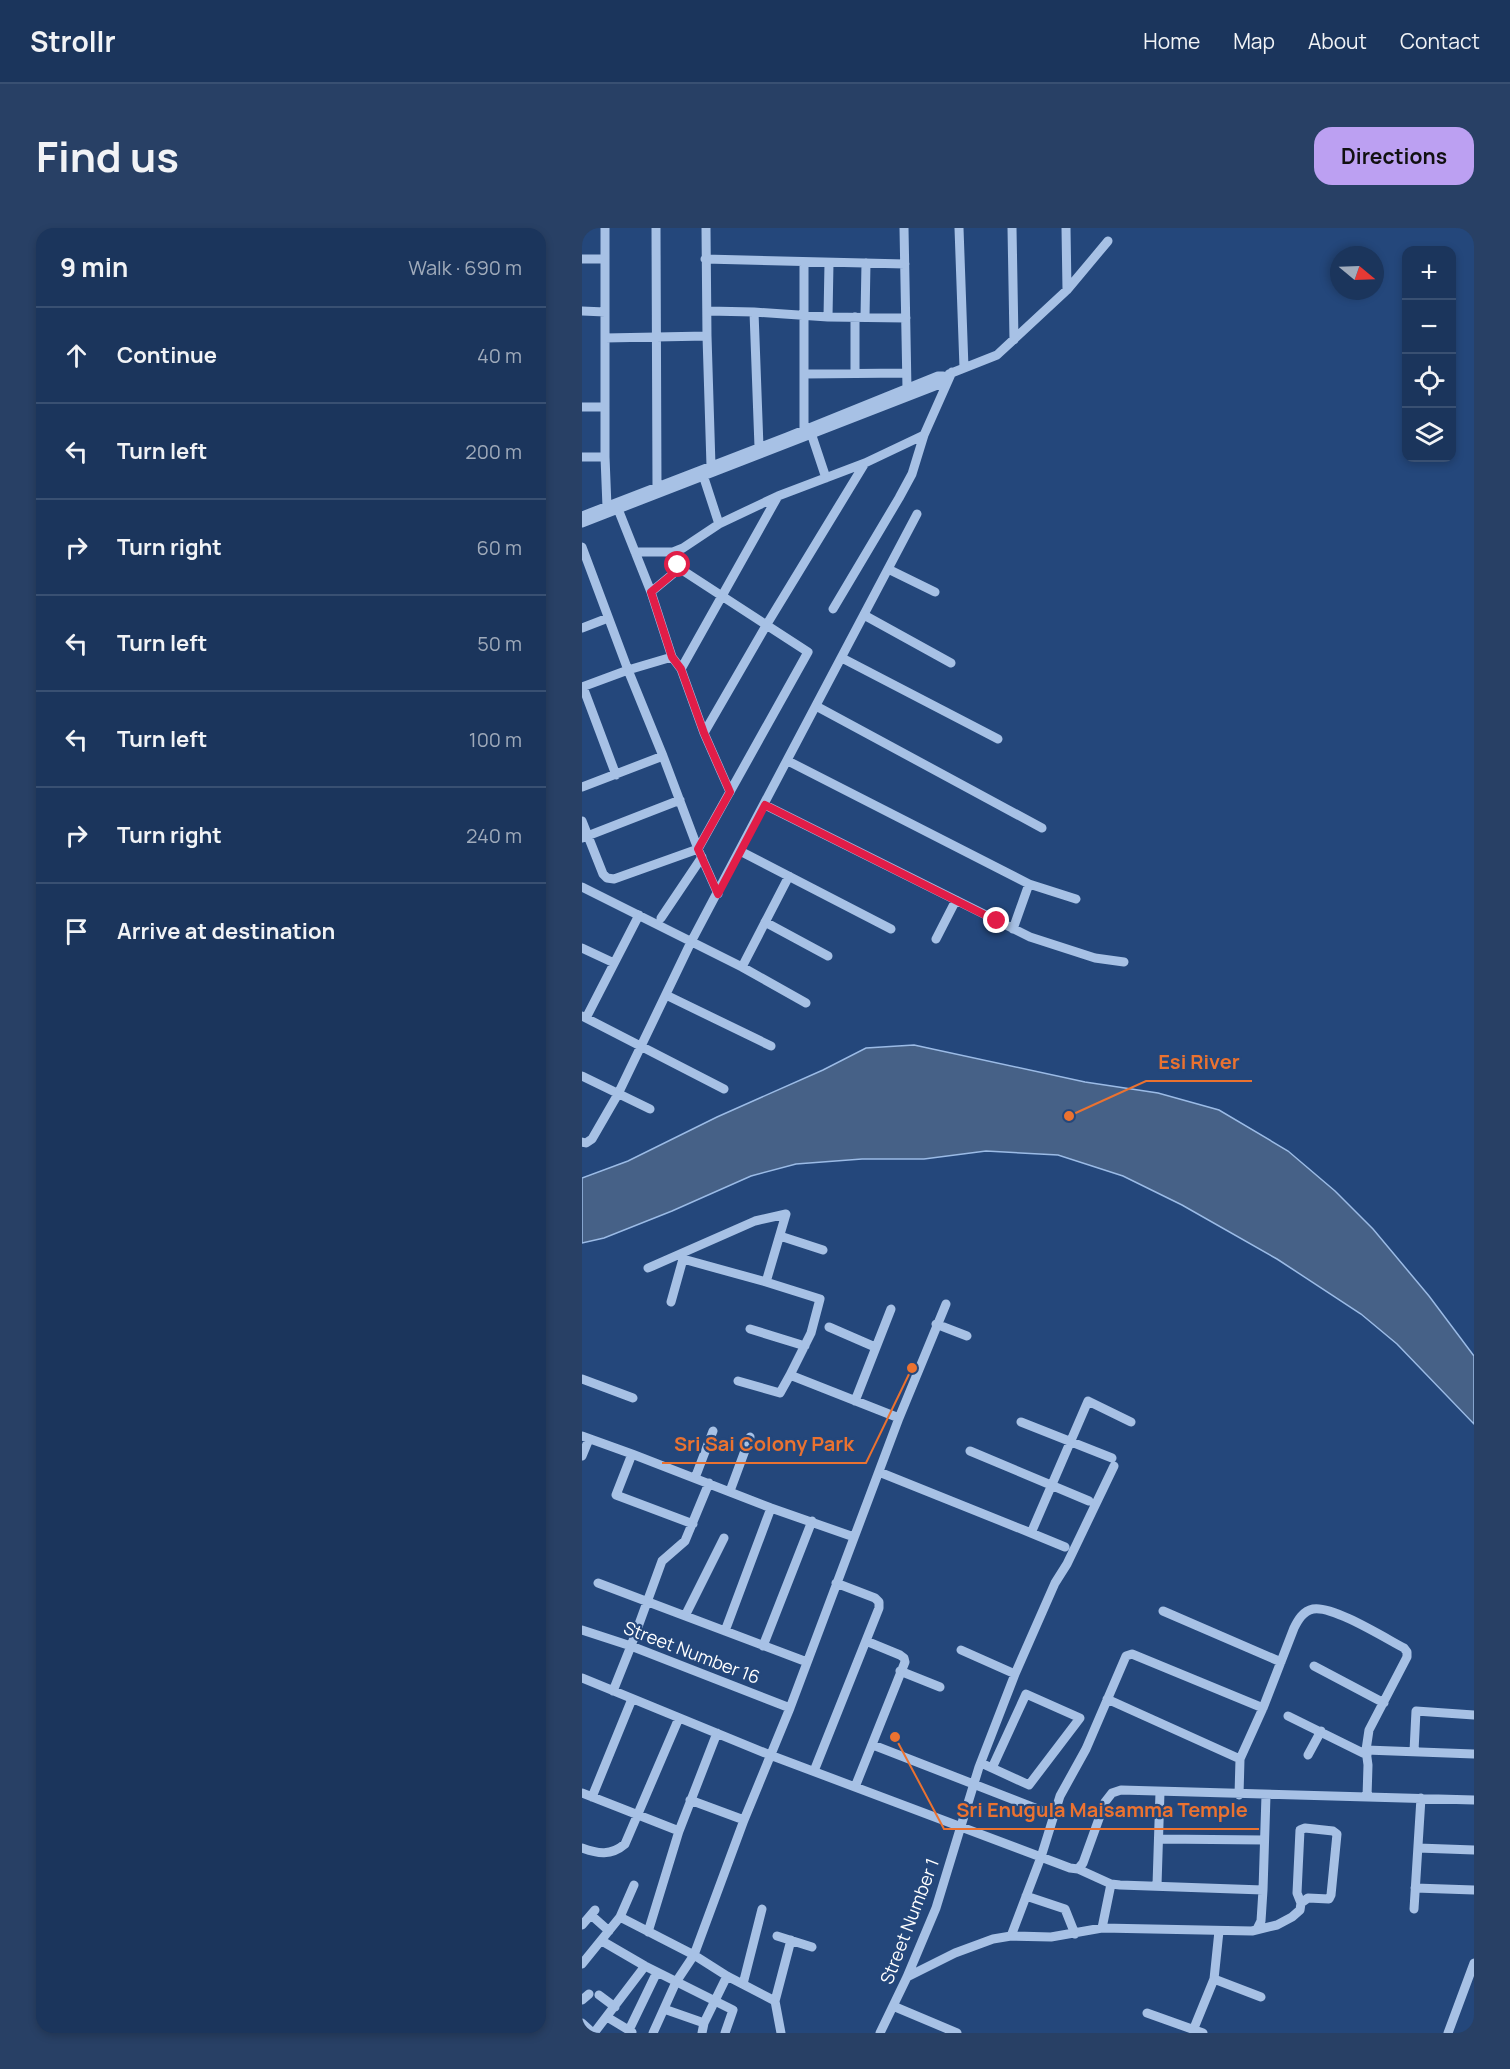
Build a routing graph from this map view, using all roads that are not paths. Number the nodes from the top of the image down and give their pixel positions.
1 (605, 228) edge
2 (656, 228) edge
3 (706, 228) edge
4 (904, 228) edge
5 (959, 228) edge
6 (1012, 228) edge
7 (1066, 228) edge
8 (1108, 241) dead end
9 (582, 259) edge
10 (605, 259) junction
11 (705, 259) junction
12 (804, 263) junction
13 (829, 263) junction
14 (866, 263) junction
15 (905, 264) junction
16 (1066, 290) junction
17 (582, 310) edge
18 (708, 311) junction
19 (605, 312) junction
20 (754, 312) junction
21 (803, 316) junction
22 (828, 317) junction
23 (860, 317) junction
24 (906, 318) junction
25 (707, 336) junction
26 (605, 338) junction
27 (656, 338) junction
28 (1014, 340) junction
29 (964, 368) junction
30 (855, 372) junction
31 (906, 373) junction
32 (804, 374) junction
33 (948, 374) junction
34 (907, 389) junction
35 (582, 407) edge
36 (605, 407) junction
37 (808, 431) junction
38 (924, 435) junction
39 (759, 447) junction
40 (582, 457) edge
41 (605, 457) junction
42 (865, 463) junction
43 (711, 466) junction
44 (703, 475) junction
45 (826, 478) junction
46 (657, 486) junction
47 (778, 496) junction
48 (607, 507) junction
49 (618, 509) junction
50 (917, 514) dead end
51 (583, 518) edge
52 (719, 524) junction
53 (582, 547) edge
54 (635, 552) junction
55 (674, 552) junction
56 (680, 568) junction
57 (888, 568) junction
58 (651, 592) junction
59 (934, 592) dead end
60 (722, 597) junction
61 (833, 609) dead end
62 (864, 615) junction
63 (608, 618) junction
64 (767, 624) junction
65 (582, 628) edge
66 (672, 657) junction
67 (842, 658) junction
68 (951, 663) dead end
69 (681, 669) junction
70 (628, 670) junction
71 (582, 687) edge
72 (816, 706) junction
73 (704, 733) junction
74 (998, 739) dead end
75 (663, 756) junction
76 (788, 761) junction
77 (616, 774) junction
78 (582, 786) edge
79 (730, 792) junction
80 (680, 800) junction
81 (765, 805) junction
82 (582, 820) edge
83 (1042, 828) dead end
84 (585, 837) edge
85 (740, 851) junction
86 (700, 853) junction
87 (789, 876) junction
88 (1029, 884) junction
89 (582, 887) edge
90 (718, 894) junction
91 (1076, 899) dead end
92 (956, 900) junction
93 (639, 915) junction
94 (661, 918) dead end
95 (765, 922) junction
96 (891, 929) dead end
97 (1013, 929) junction
98 (936, 939) dead end
99 (691, 942) junction
100 (582, 948) edge
101 (828, 956) dead end
102 (1124, 962) dead end
103 (614, 963) junction
104 (742, 967) junction
105 (666, 995) junction
106 (806, 1003) dead end
107 (584, 1017) edge
108 (771, 1046) dead end
109 (641, 1047) junction
110 (582, 1076) edge
111 (724, 1089) dead end
112 (618, 1094) junction
113 (650, 1109) dead end
114 (582, 1142) edge
115 (780, 1236) junction
116 (823, 1250) dead end
117 (682, 1256) junction
118 (648, 1268) dead end
119 (766, 1282) junction
120 (671, 1302) dead end
121 (946, 1304) dead end
122 (891, 1309) dead end
123 (936, 1324) junction
124 (829, 1327) dead end
125 (750, 1329) dead end
126 (967, 1336) dead end
127 (805, 1346) junction
128 (875, 1347) junction
129 (790, 1375) junction
130 (582, 1379) edge
131 (738, 1381) dead end
132 (633, 1398) dead end
133 (855, 1401) junction
134 (899, 1418) junction
135 (1021, 1422) dead end
136 (1131, 1422) dead end
137 (713, 1431) dead end
138 (750, 1437) dead end
139 (585, 1438) edge
140 (1070, 1441) junction
141 (970, 1451) dead end
142 (632, 1454) junction
143 (582, 1456) edge
144 (879, 1472) junction
145 (695, 1478) junction
146 (709, 1483) junction
147 (1051, 1486) junction
148 (730, 1491) junction
149 (1089, 1501) dead end
150 (771, 1508) junction
151 (812, 1521) junction
152 (693, 1524) junction
153 (1030, 1533) junction
154 (854, 1537) junction
155 (724, 1538) dead end
156 (1065, 1546) dead end
157 (598, 1583) dead end
158 (836, 1583) junction
159 (647, 1601) junction
160 (1163, 1611) dead end
161 (685, 1616) junction
162 (582, 1630) edge
163 (725, 1630) junction
164 (866, 1641) junction
165 (631, 1646) junction
166 (763, 1646) junction
167 (961, 1650) dead end
168 (807, 1662) junction
169 (1281, 1662) junction
170 (1314, 1666) dead end
171 (900, 1671) junction
172 (1015, 1674) junction
173 (582, 1678) edge
174 (940, 1687) dead end
175 (613, 1691) junction
176 (632, 1699) junction
177 (1107, 1699) junction
178 (1384, 1703) junction
179 (790, 1708) junction
180 (1263, 1708) junction
181 (1474, 1715) edge
182 (1288, 1716) dead end
183 (679, 1718) junction
184 (1321, 1731) junction
185 (717, 1733) junction
186 (873, 1745) junction
187 (1414, 1751) junction
188 (1366, 1752) junction
189 (1474, 1754) edge
190 (770, 1755) junction
191 (1308, 1755) dead end
192 (1240, 1759) junction
193 (981, 1763) junction
194 (992, 1768) junction
195 (814, 1771) junction
196 (974, 1783) junction
197 (855, 1787) junction
198 (1160, 1792) junction
199 (582, 1793) edge
200 (1239, 1795) junction
201 (1266, 1796) junction
202 (592, 1797) junction
203 (1367, 1797) junction
204 (1421, 1798) junction
205 (690, 1800) junction
206 (1474, 1800) edge
207 (639, 1813) junction
208 (1053, 1815) junction
209 (744, 1820) junction
210 (961, 1827) junction
211 (679, 1831) junction
212 (1159, 1839) junction
213 (1264, 1840) junction
214 (582, 1848) edge
215 (1418, 1848) junction
216 (1474, 1850) edge
217 (1041, 1857) junction
218 (1078, 1869) junction
219 (1111, 1884) junction
220 (634, 1885) dead end
221 (1157, 1885) junction
222 (1416, 1888) junction
223 (1263, 1890) junction
224 (1474, 1890) edge
225 (1026, 1896) junction
226 (1301, 1903) junction
227 (762, 1909) dead end
228 (1414, 1909) dead end
229 (620, 1917) junction
230 (582, 1925) edge
231 (1102, 1928) junction
232 (1257, 1929) junction
233 (609, 1931) junction
234 (1219, 1931) junction
235 (648, 1932) junction
236 (1075, 1934) junction
237 (777, 1936) dead end
238 (1011, 1936) junction
239 (791, 1940) junction
240 (602, 1941) junction
241 (812, 1947) dead end
242 (694, 1955) junction
243 (582, 1964) edge
244 (1474, 1964) edge
245 (645, 1966) junction
246 (657, 1972) junction
247 (727, 1976) junction
248 (907, 1977) junction
249 (1214, 1979) junction
250 (676, 1982) junction
251 (743, 1984) junction
252 (599, 1995) dead end
253 (1261, 1996) dead end
254 (775, 2001) junction
255 (715, 2002) junction
256 (893, 2006) junction
257 (615, 2007) junction
258 (664, 2009) junction
259 (1147, 2013) dead end
260 (607, 2017) junction
261 (582, 2023) edge
262 (703, 2028) edge
263 (1193, 2031) edge
264 (631, 2032) edge
265 (593, 2033) edge
266 (655, 2033) edge
267 (725, 2033) edge
268 (781, 2033) edge
269 (880, 2033) edge
270 (957, 2033) edge
271 (1203, 2033) edge
272 (1448, 2033) edge

1 - 10 street
2 - 27 street
3 - 11 street
4 - 15 street
5 - 29 street
6 - 28 street
7 - 16 street
8 - 16 street
9 - 10 street
10 - 19 street
11 - 12 street
11 - 18 street
12 - 13 street
12 - 21 street
13 - 14 street
13 - 22 street
14 - 15 street
14 - 23 street
15 - 24 street
16 - 28 street
17 - 19 street
18 - 20 street
18 - 25 street
19 - 26 street
20 - 21 street
20 - 39 street
21 - 22 street
21 - 32 street
22 - 23 street
23 - 24 street
23 - 30 street
24 - 31 street
25 - 27 street
25 - 43 street
26 - 27 street
26 - 36 street
27 - 46 street
28 - 29 street
29 - 33 street
30 - 31 street
30 - 32 street
31 - 34 street
32 - 37 street
33 - 34 street
33 - 37 street
33 - 38 street
34 - 37 street
35 - 36 street
36 - 41 street
37 - 39 street
37 - 44 street
37 - 45 street
38 - 42 street
38 - 61 street
39 - 43 street
40 - 41 street
41 - 48 street
42 - 45 street
42 - 64 street
43 - 46 street
44 - 49 street
44 - 52 street
45 - 47 street
46 - 48 street
47 - 52 street
47 - 60 street
48 - 51 street
49 - 51 street
49 - 54 street
50 - 57 street
52 - 55 street
53 - 63 street
54 - 55 street
54 - 58 street
55 - 56 street
56 - 58 street
56 - 60 street
57 - 59 street
57 - 62 street
58 - 66 street
60 - 64 street
60 - 69 street
62 - 67 street
62 - 68 street
63 - 65 street
63 - 70 street
64 - 73 street
64 - 79 street
66 - 69 street
66 - 70 street
67 - 72 street
67 - 74 street
69 - 73 street
70 - 71 street
70 - 75 street
71 - 77 street
72 - 76 street
72 - 83 street
73 - 79 street
75 - 77 street
75 - 80 street
76 - 81 street
76 - 88 street
77 - 78 street
79 - 86 street
80 - 84 street
80 - 86 street
81 - 85 street
81 - 92 street
82 - 84 street
84 - 86 street
85 - 87 street
85 - 90 street
86 - 90 street
86 - 94 street
87 - 95 street
87 - 96 street
88 - 91 street
88 - 97 street
89 - 93 street
90 - 99 street
92 - 97 street
92 - 98 street
93 - 99 street
93 - 103 street
95 - 101 street
95 - 104 street
97 - 102 street
99 - 104 street
99 - 105 street
100 - 103 street
103 - 107 street
104 - 106 street
105 - 108 street
105 - 109 street
107 - 109 street
109 - 111 street
109 - 112 street
110 - 112 street
112 - 113 street
112 - 114 street
115 - 116 street
115 - 117 street
115 - 119 street
117 - 118 street
117 - 119 street
117 - 120 street
119 - 127 street
121 - 123 street
122 - 128 street
123 - 126 street
123 - 134 street
124 - 128 street
125 - 127 street
127 - 129 street
128 - 133 street
129 - 131 street
129 - 133 street
130 - 132 street
133 - 134 street
134 - 144 street
135 - 140 street
136 - 140 street
137 - 145 street
138 - 148 street
139 - 142 street
139 - 143 street
140 - 147 street
140 - 172 street, Street Number 1
141 - 147 street
142 - 145 street
142 - 152 street
144 - 153 street
144 - 154 street
145 - 146 street
146 - 148 street
146 - 152 street
147 - 149 street
147 - 153 street
148 - 150 street
150 - 151 street
150 - 163 street
151 - 154 street
151 - 166 street
152 - 159 street
153 - 156 street
154 - 158 street
155 - 161 street
157 - 159 street
158 - 164 street
158 - 168 street
159 - 161 street
159 - 165 street
160 - 169 street
161 - 163 street
162 - 165 street, Street Number 16
163 - 166 street
164 - 171 street
164 - 195 street
165 - 175 street
165 - 179 street, Street Number 16
166 - 168 street
167 - 172 street
168 - 179 street
169 - 178 street
169 - 180 street
170 - 178 street
171 - 174 street
171 - 186 street
172 - 193 street, Street Number 1
173 - 175 street
175 - 176 street
176 - 183 street
176 - 202 street
177 - 180 street
177 - 192 street
177 - 208 street
178 - 188 street
179 - 190 street
180 - 192 street
181 - 187 street
182 - 184 street
183 - 185 street
183 - 207 street
184 - 188 street
184 - 191 street
185 - 190 street
185 - 205 street
186 - 196 street
186 - 197 street
187 - 188 street
187 - 189 street
188 - 203 street
190 - 195 street
190 - 209 street
192 - 200 street
193 - 194 street
193 - 196 street, Street Number 1
194 - 194 street
195 - 197 street
196 - 208 street
196 - 210 street, Street Number 1
197 - 210 street
198 - 200 street
198 - 212 street
198 - 218 street
199 - 202 street
200 - 201 street
201 - 203 street
201 - 213 street
202 - 207 street
203 - 204 street
204 - 206 street
204 - 215 street
205 - 209 street
205 - 211 street
207 - 211 street
207 - 214 street
208 - 217 street
209 - 242 street
210 - 217 street
210 - 248 street, Street Number 1
211 - 235 street
212 - 213 street
212 - 221 street
213 - 223 street
215 - 216 street
215 - 222 street
217 - 218 street
217 - 225 street
218 - 219 street
219 - 221 street
219 - 231 street
220 - 229 street
221 - 223 street
222 - 224 street
222 - 228 street
223 - 232 street
225 - 236 street
225 - 238 street
226 - 226 street
226 - 232 street
227 - 251 street
229 - 233 street
229 - 235 street
230 - 233 street
231 - 234 street
231 - 236 street
232 - 234 street
233 - 240 street
234 - 249 street
235 - 242 street
236 - 238 street
237 - 239 street
238 - 248 street
239 - 241 street
239 - 254 street
240 - 243 street
240 - 245 street
242 - 247 street
242 - 250 street
244 - 272 street
245 - 246 street
245 - 257 street
246 - 250 street
246 - 264 street
247 - 251 street
247 - 255 street
248 - 256 street, Street Number 1
249 - 253 street
249 - 263 street
250 - 255 street
250 - 258 street
251 - 254 street
252 - 257 street
254 - 268 street
255 - 262 street
255 - 267 street
256 - 269 street, Street Number 1
256 - 270 street
257 - 260 street
258 - 262 street
258 - 266 street
259 - 263 street
260 - 264 street
260 - 265 street
261 - 265 street
263 - 271 street

